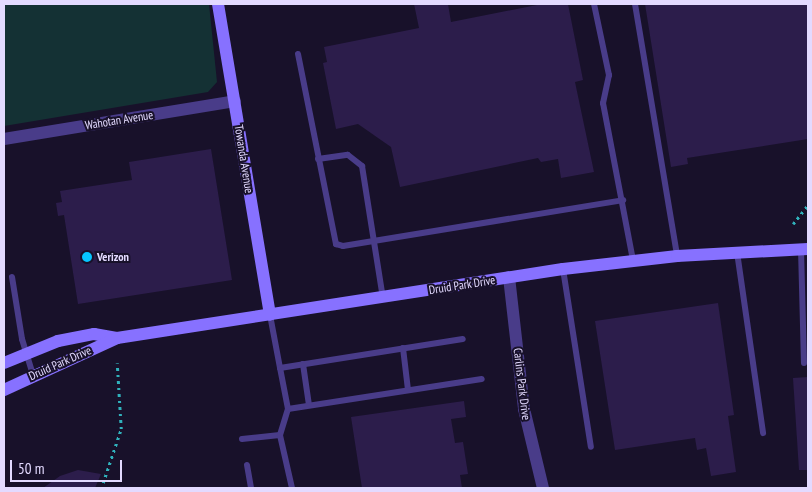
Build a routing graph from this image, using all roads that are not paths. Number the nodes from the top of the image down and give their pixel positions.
1 (218, 4) edge
2 (594, 4) edge
3 (634, 4) edge
4 (298, 54) dead end
5 (235, 101) junction
6 (4, 139) edge
7 (318, 158) junction
8 (623, 200) junction
9 (374, 241) junction
10 (805, 249) edge
11 (737, 252) junction
12 (677, 256) junction
13 (633, 261) junction
14 (564, 269) junction
15 (12, 277) dead end
16 (509, 277) junction
17 (383, 298) junction
18 (805, 304) edge
19 (270, 315) junction
20 (117, 338) junction
21 (463, 339) dead end
22 (402, 348) junction
23 (26, 352) junction
24 (4, 363) edge
25 (804, 363) dead end
26 (303, 364) junction
27 (280, 368) junction
28 (34, 374) junction
29 (482, 379) dead end
30 (4, 390) edge
31 (408, 390) junction
32 (309, 405) junction
33 (288, 409) junction
34 (764, 433) dead end
35 (280, 435) junction
36 (242, 439) dead end
37 (591, 447) dead end
38 (247, 465) dead end
39 (251, 488) edge
40 (292, 488) edge
41 (543, 488) edge

1 - 5 main road, Towanda Avenue
2 - 8 lane
3 - 12 lane
4 - 7 lane
5 - 6 street, Wahotan Avenue
5 - 19 main road, Towanda Avenue
7 - 9 lane
7 - 9 lane
8 - 9 lane
8 - 13 lane
9 - 17 lane
10 - 11 main road, Druid Park Drive
10 - 18 lane
11 - 12 main road, Druid Park Drive
11 - 34 lane
12 - 13 main road, Druid Park Drive
13 - 14 main road, Druid Park Drive
14 - 16 main road, Druid Park Drive
14 - 37 lane
15 - 23 lane
16 - 17 main road, Druid Park Drive
16 - 41 street, Carlins Park Drive
17 - 19 main road, Druid Park Drive
18 - 25 lane
19 - 20 main road, Druid Park Drive
19 - 27 lane
20 - 23 main road, Druid Park Drive
20 - 28 main road, Druid Park Drive
21 - 22 lane
22 - 26 lane
22 - 31 lane
23 - 24 main road, Druid Park Drive
23 - 28 lane
26 - 27 lane
26 - 32 lane
27 - 33 lane
28 - 30 main road, Druid Park Drive
29 - 31 lane
31 - 32 lane
32 - 33 lane
33 - 35 lane
35 - 36 lane
35 - 40 lane
38 - 39 lane

